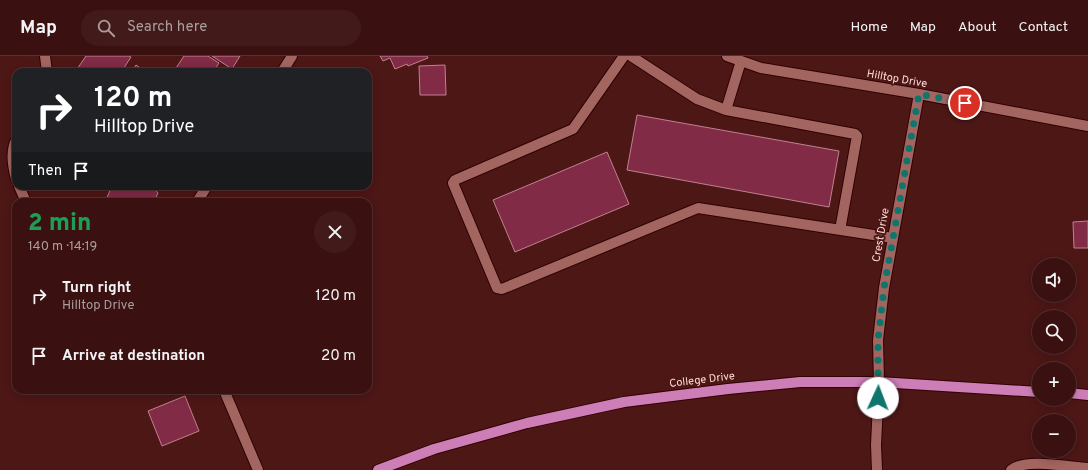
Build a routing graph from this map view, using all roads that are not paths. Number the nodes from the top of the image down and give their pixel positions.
1 (45, 56) edge
2 (292, 56) edge
3 (624, 56) edge
4 (631, 56) edge
5 (727, 56) edge
6 (742, 61) junction
7 (47, 68) edge
8 (284, 68) edge
9 (919, 94) junction
10 (726, 110) junction
11 (1088, 126) edge
12 (840, 230) junction
13 (893, 238) junction
14 (879, 382) junction
15 (1032, 392) edge
16 (226, 394) edge
17 (1076, 394) edge
18 (1088, 395) edge
19 (1058, 468) edge
20 (1088, 468) edge
21 (258, 470) edge
22 (378, 470) edge
23 (877, 470) edge
24 (1011, 470) edge

1 - 7 street
2 - 8 street
3 - 12 street
4 - 10 street
5 - 6 street, Hilltop Drive
6 - 9 street, Hilltop Drive
6 - 10 street
9 - 11 street, Hilltop Drive
9 - 13 street, Crest Drive
10 - 12 street
12 - 13 street
13 - 14 street, Crest Drive
14 - 15 main road, College Drive
14 - 22 main road, College Drive
14 - 23 street, Crest Drive
16 - 21 street
17 - 18 main road
19 - 20 street
19 - 24 street

